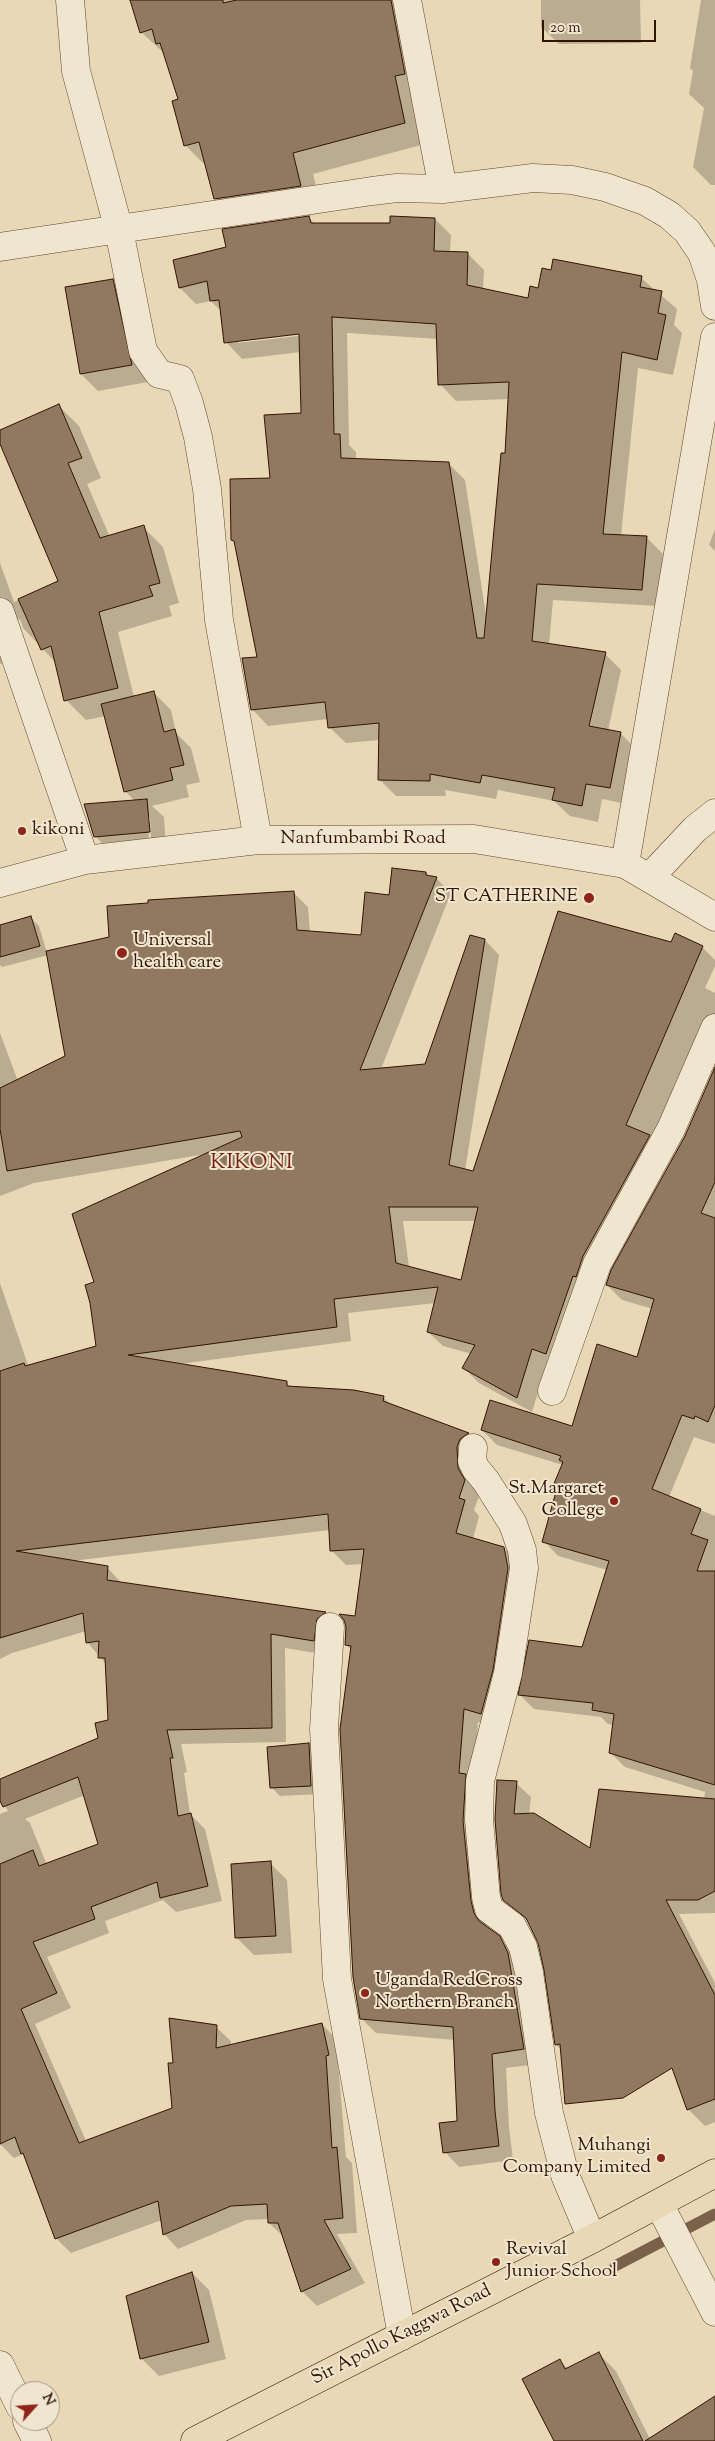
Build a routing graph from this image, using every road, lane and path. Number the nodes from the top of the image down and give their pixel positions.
1 (70, 0) edge
2 (407, 0) edge
3 (443, 189) junction
4 (120, 230) junction
5 (0, 247) edge
6 (715, 304) edge
7 (715, 336) edge
8 (0, 612) edge
9 (715, 813) edge
10 (258, 840) junction
11 (86, 860) junction
12 (625, 864) junction
13 (649, 878) junction
14 (0, 883) edge
15 (715, 916) edge
16 (715, 1028) edge
17 (552, 1391) dead end
18 (473, 1448) dead end
19 (330, 1627) dead end
20 (715, 2173) edge
21 (659, 2204) junction
22 (592, 2239) junction
23 (715, 2312) edge
24 (402, 2336) junction
25 (0, 2365) edge
26 (10, 2386) edge
27 (195, 2441) edge

1 - 4 street
2 - 3 street
3 - 4 street
3 - 6 street
4 - 5 street
4 - 10 street
7 - 12 street
8 - 11 street
9 - 13 street
10 - 11 street, Nanfumbambi Road
10 - 12 street, Nanfumbambi Road
11 - 14 street, Nanfumbambi Road
12 - 13 street, Nanfumbambi Road
13 - 15 street, Nanfumbambi Road
16 - 17 street
18 - 22 street
19 - 24 street
20 - 21 main road, Sir Apollo Kaggwa Road
21 - 22 main road, Sir Apollo Kaggwa Road
21 - 23 street
22 - 24 main road, Sir Apollo Kaggwa Road
24 - 27 main road, Sir Apollo Kaggwa Road
25 - 26 street

